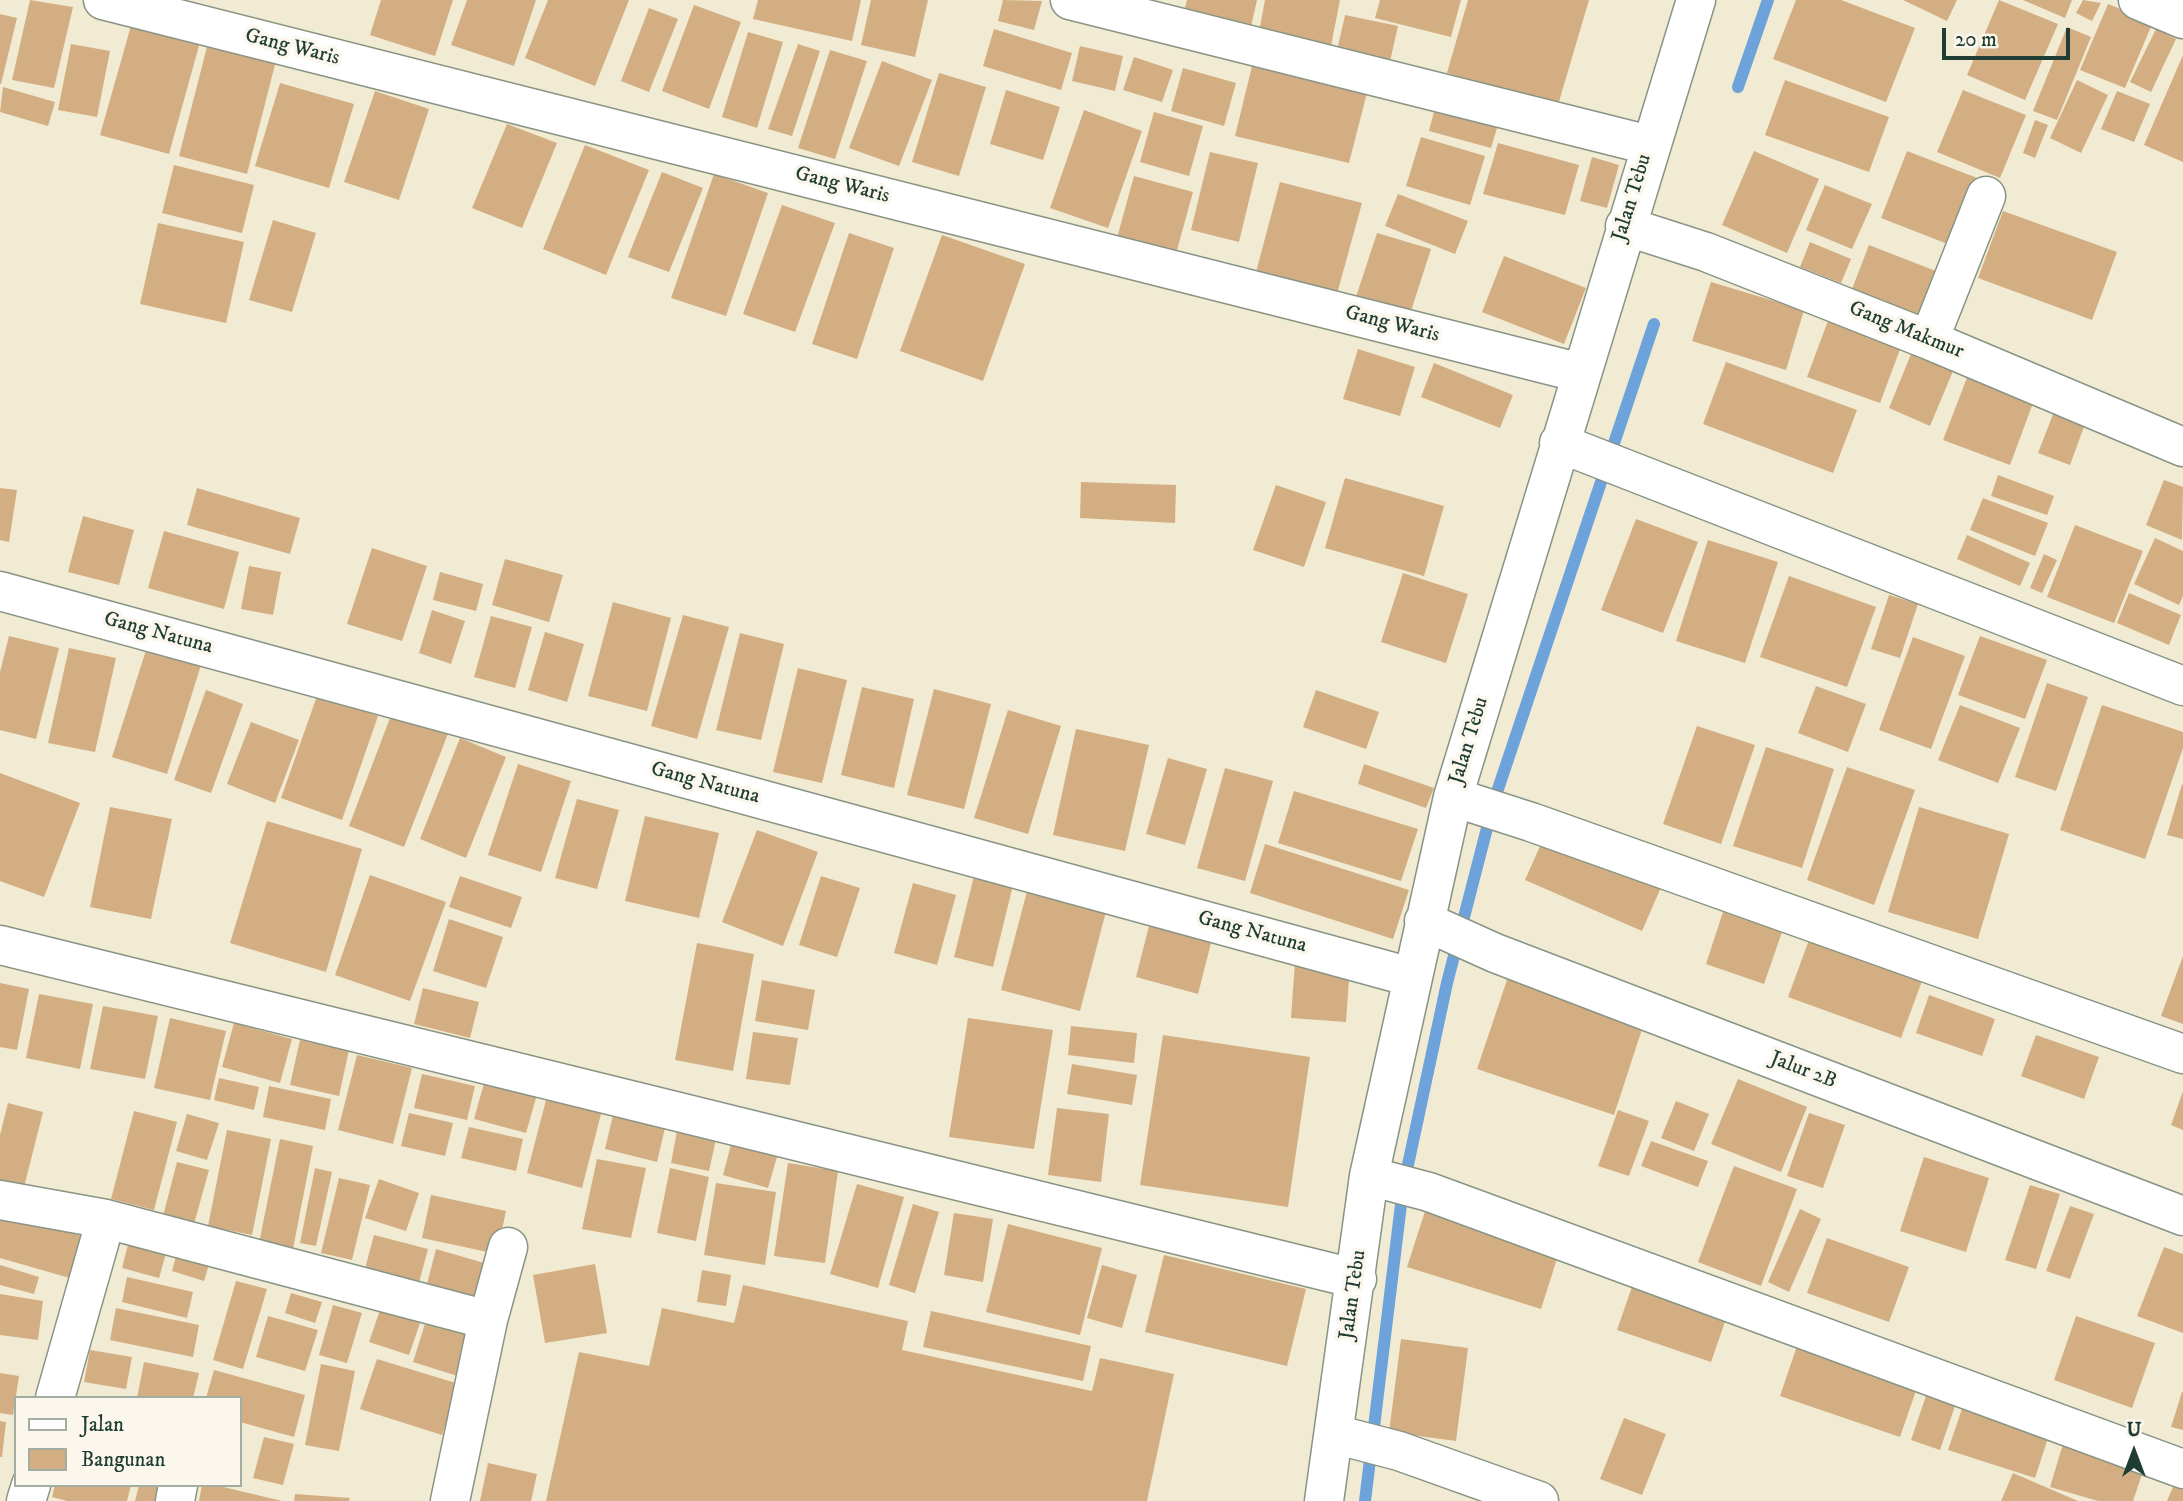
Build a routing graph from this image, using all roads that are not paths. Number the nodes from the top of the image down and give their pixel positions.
1 (103, 0) edge
2 (1070, 0) edge
3 (1696, 0) edge
4 (2138, 0) edge
5 (2183, 19) edge
6 (1649, 145) junction
7 (1986, 196) dead end
8 (1625, 226) junction
9 (1929, 340) junction
10 (1581, 373) junction
11 (2183, 447) edge
12 (1573, 448) junction
13 (0, 591) edge
14 (2183, 686) edge
15 (1465, 800) junction
16 (1431, 924) junction
17 (0, 945) edge
18 (1411, 977) junction
19 (2183, 1054) edge
20 (1377, 1178) junction
21 (0, 1200) edge
22 (2183, 1216) edge
23 (106, 1219) junction
24 (508, 1247) dead end
25 (1357, 1279) junction
26 (488, 1320) junction
27 (56, 1396) edge
28 (1342, 1437) junction
29 (2183, 1469) edge
30 (450, 1501) edge
31 (1324, 1501) edge
32 (1539, 1501) edge

1 - 10 street, Gang Waris
2 - 6 street
3 - 6 street, Jalan Tebu
4 - 5 street
6 - 8 street, Jalan Tebu
7 - 9 street
8 - 9 street, Gang Makmur
8 - 10 street, Jalan Tebu
9 - 11 street, Gang Makmur
10 - 12 street, Jalan Tebu
12 - 14 street
12 - 15 street, Jalan Tebu
13 - 18 street, Gang Natuna
15 - 16 street, Jalan Tebu
15 - 19 street
16 - 18 street, Jalan Tebu
16 - 22 street, Jalur 2B
17 - 25 street
18 - 20 street, Jalan Tebu
20 - 25 street, Jalan Tebu
20 - 29 street
21 - 23 street
23 - 26 street
23 - 27 street
24 - 26 street
25 - 28 street, Jalan Tebu
26 - 30 street
28 - 31 street, Jalan Tebu
28 - 32 street

